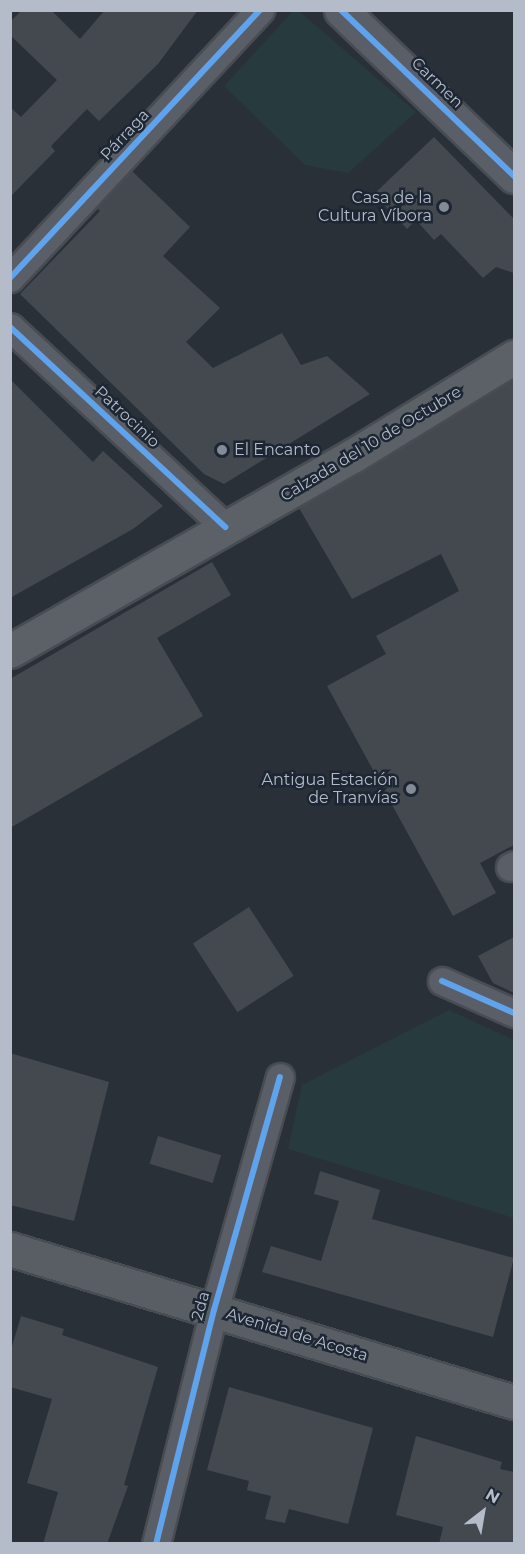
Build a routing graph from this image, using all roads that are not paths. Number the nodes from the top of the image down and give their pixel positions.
1 (260, 10) edge
2 (341, 10) edge
3 (514, 176) edge
4 (10, 278) edge
5 (10, 327) edge
6 (514, 357) edge
7 (225, 527) junction
8 (10, 651) edge
9 (442, 981) dead end
10 (514, 1013) edge
11 (280, 1077) dead end
12 (10, 1249) edge
13 (214, 1310) junction
14 (514, 1402) edge
15 (156, 1544) edge

1 - 4 street, Párraga
2 - 3 street, Carmen
5 - 7 street, Patrocinio
6 - 7 main road, Calzada del 10 de Octubre
7 - 8 main road, Calzada del 10 de Octubre
9 - 10 street
11 - 13 street, 2da
12 - 13 main road, Avenida de Acosta
13 - 14 main road, Avenida de Acosta
13 - 15 street, 2da

